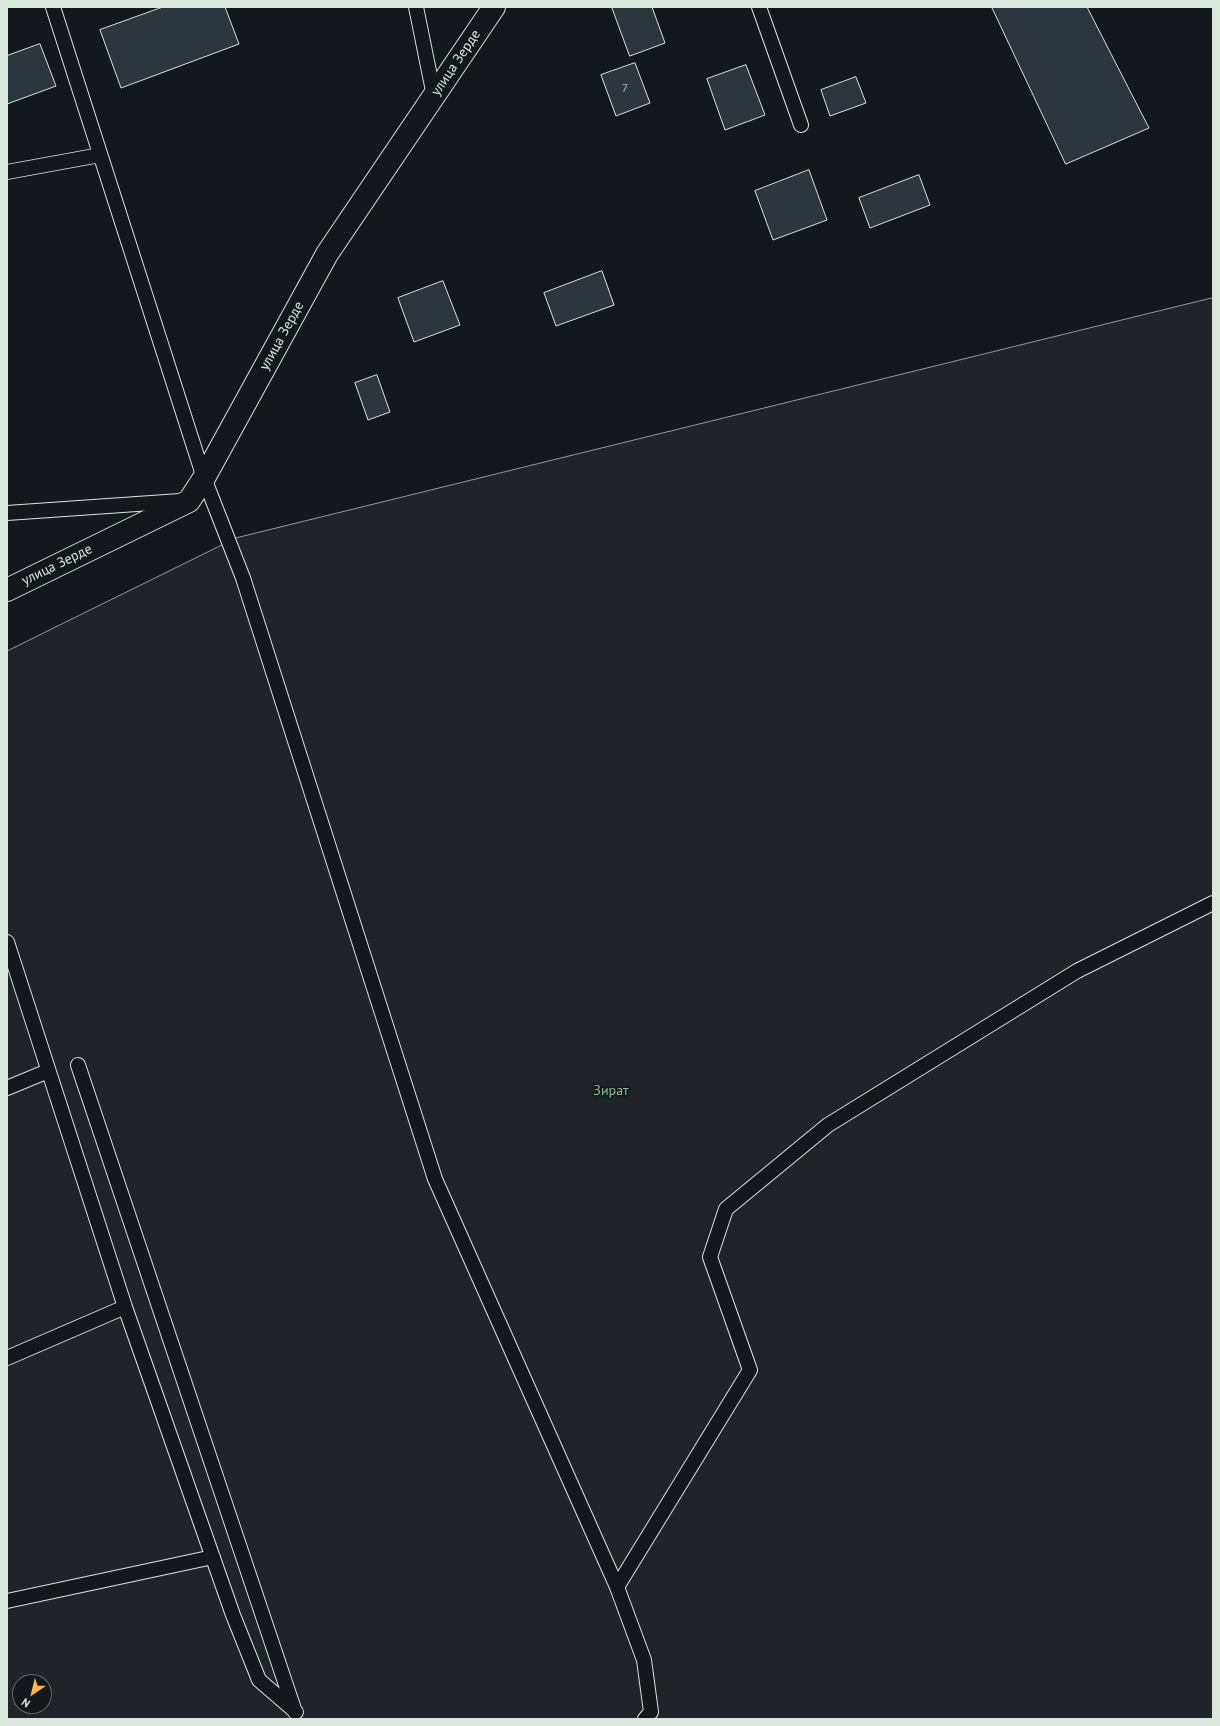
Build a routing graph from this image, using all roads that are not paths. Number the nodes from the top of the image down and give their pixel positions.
1 (53, 7) edge
2 (416, 7) edge
3 (494, 7) edge
4 (759, 7) edge
5 (434, 96) junction
6 (801, 125) dead end
7 (100, 155) junction
8 (7, 172) edge
9 (204, 478) junction
10 (189, 501) junction
11 (7, 513) edge
12 (7, 590) edge
13 (1213, 903) edge
14 (7, 942) edge
15 (78, 1066) dead end
16 (48, 1071) junction
17 (7, 1088) edge
18 (125, 1307) junction
19 (7, 1358) edge
20 (213, 1557) junction
21 (617, 1587) junction
22 (7, 1601) edge
23 (298, 1716) edge
24 (650, 1717) edge

1 - 7 lane
2 - 5 lane
3 - 5 street, улица Зерде
4 - 6 lane
5 - 9 street, улица Зерде
7 - 8 lane
7 - 9 lane
9 - 10 street, улица Зерде
9 - 21 lane
10 - 11 lane
10 - 12 street, улица Зерде
13 - 21 lane
14 - 16 lane
15 - 23 lane
16 - 17 lane
16 - 18 lane
18 - 19 lane
18 - 20 lane
20 - 22 lane
20 - 23 lane
21 - 24 lane

